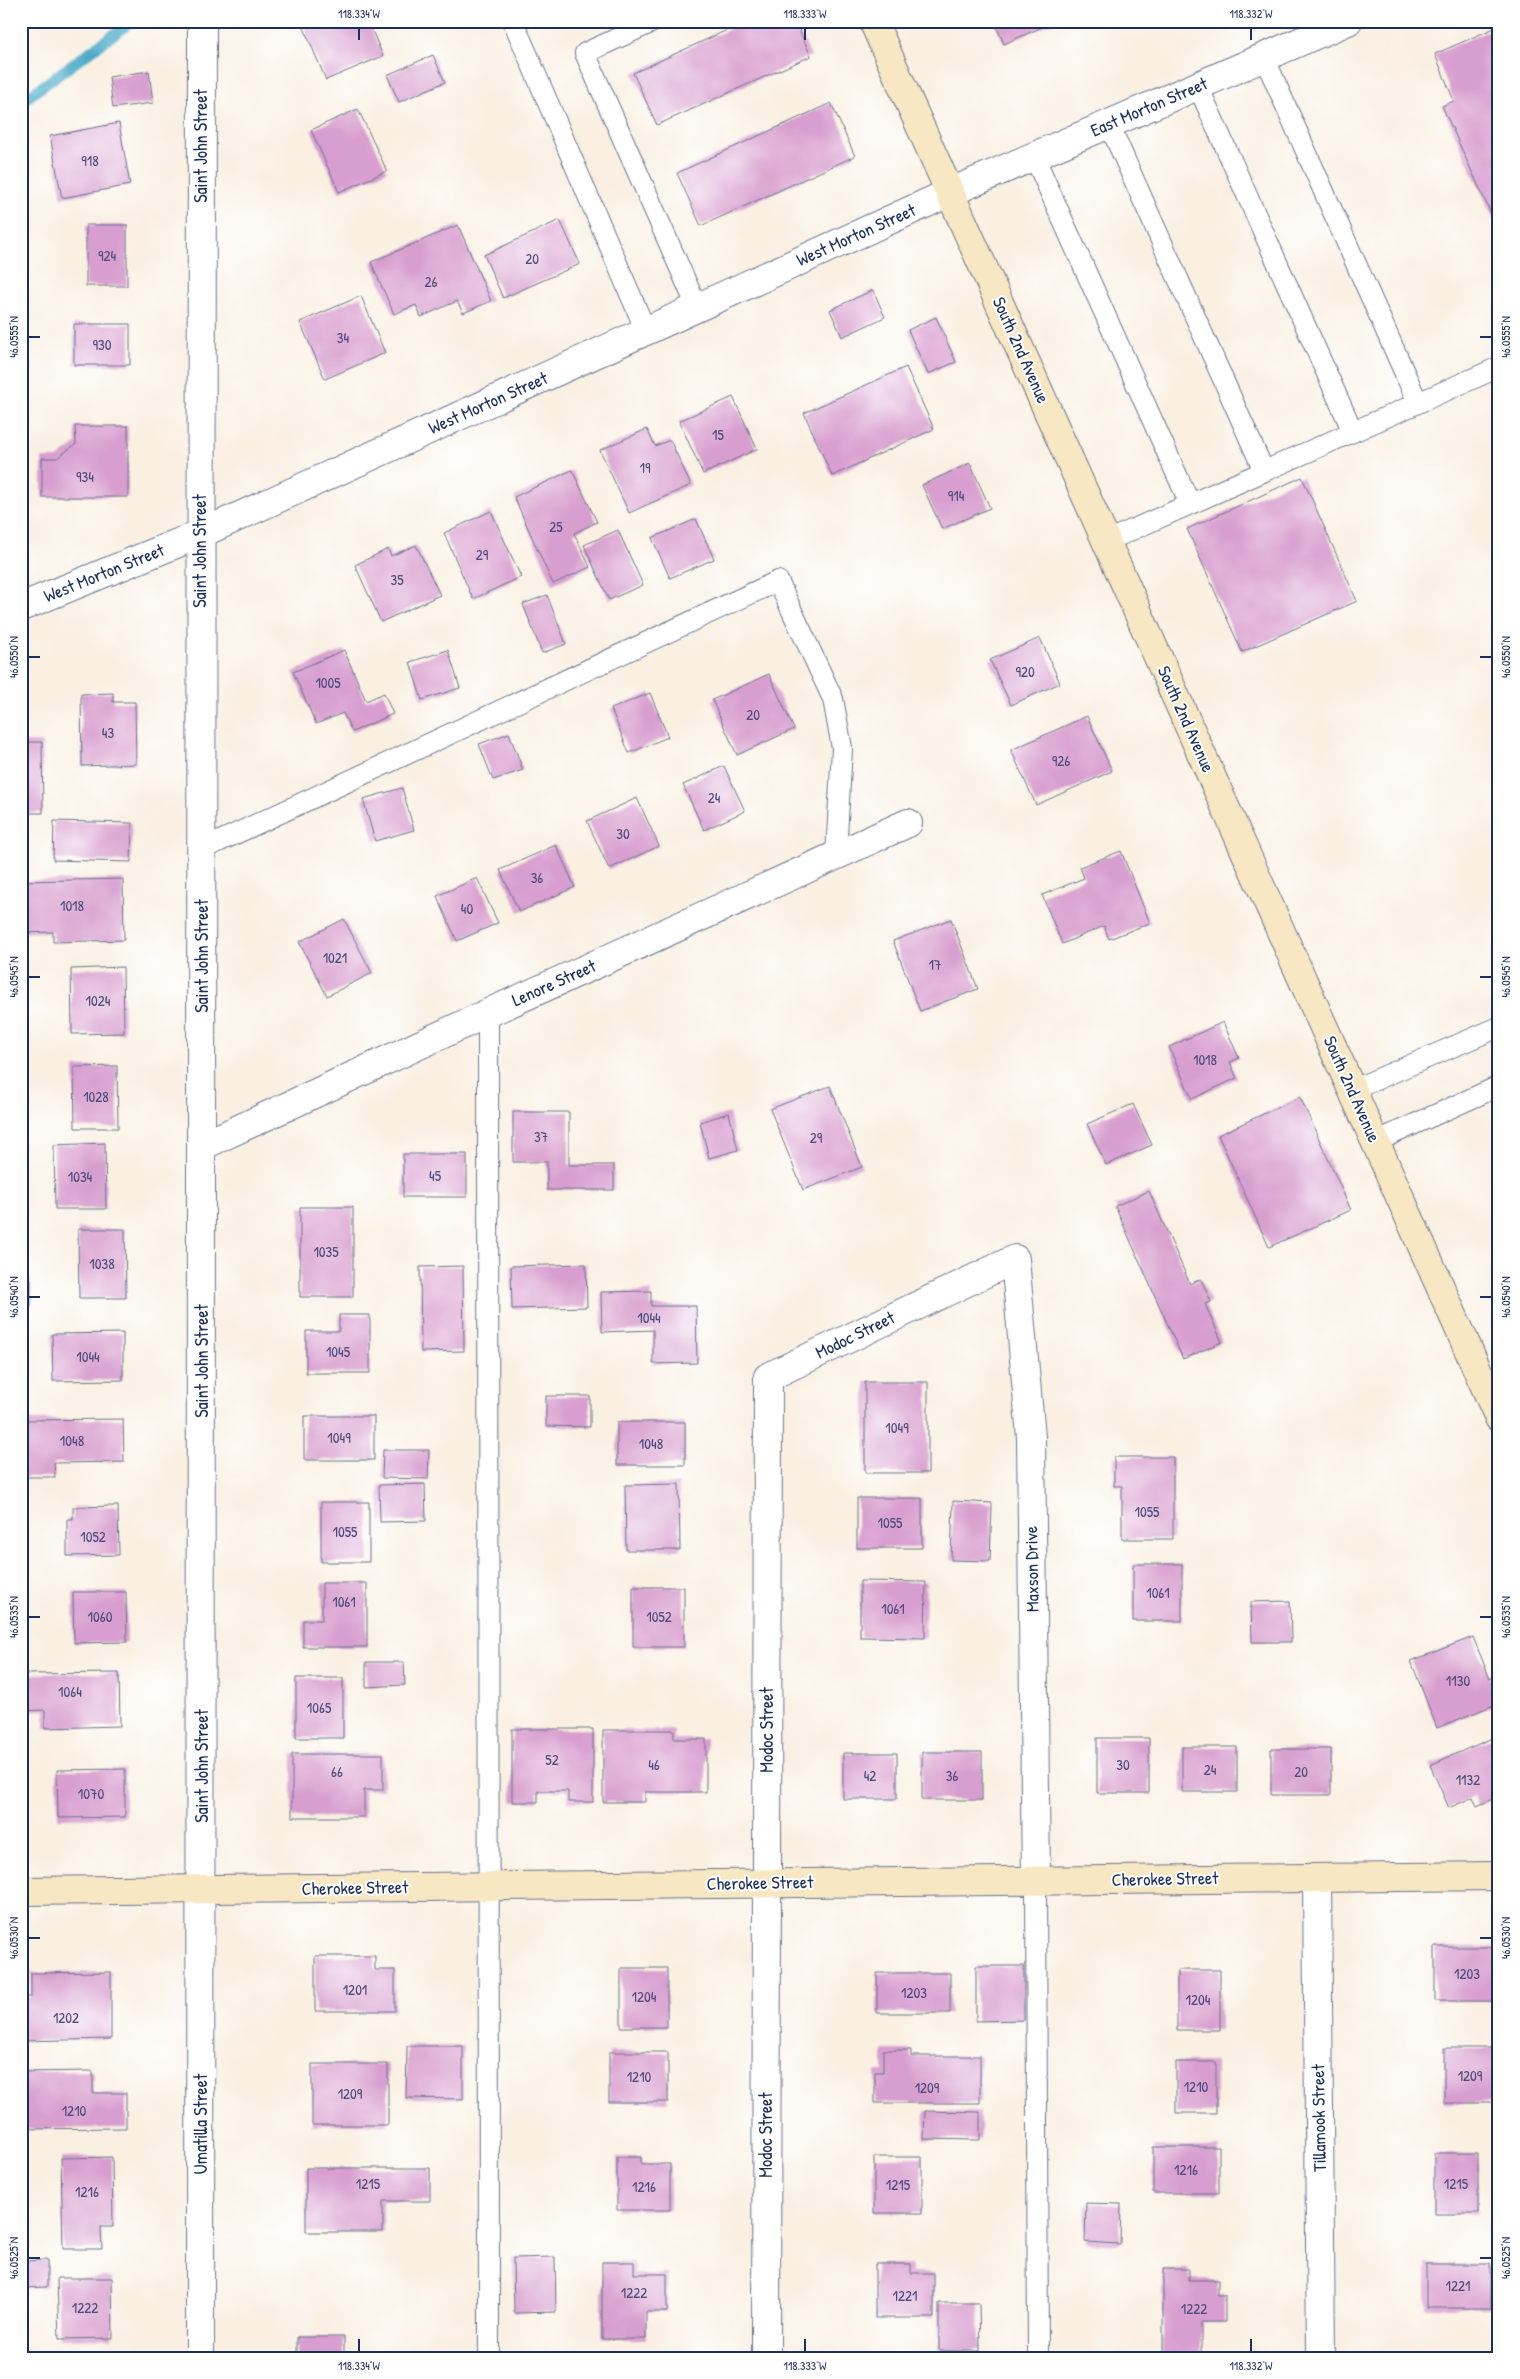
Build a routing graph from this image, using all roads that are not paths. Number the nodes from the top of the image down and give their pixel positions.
1 (202, 21) edge
2 (513, 21) edge
3 (655, 21) edge
4 (873, 21) edge
5 (1348, 21) edge
6 (1264, 57) junction
7 (1198, 86) junction
8 (1109, 124) junction
9 (1034, 156) junction
10 (951, 192) junction
11 (697, 307) junction
12 (646, 331) junction
13 (1499, 367) edge
14 (1418, 402) junction
15 (1353, 432) junction
16 (1264, 471) junction
17 (1190, 504) junction
18 (200, 534) junction
19 (1107, 541) junction
20 (21, 607) edge
21 (908, 823) dead end
22 (202, 850) junction
23 (836, 855) junction
24 (488, 1013) junction
25 (1499, 1026) edge
26 (1499, 1086) edge
27 (1352, 1090) junction
28 (1376, 1142) junction
29 (202, 1146) junction
30 (1015, 1259) joint
31 (1499, 1418) edge
32 (1499, 1876) edge
33 (1317, 1878) junction
34 (1036, 1881) junction
35 (767, 1883) junction
36 (489, 1886) junction
37 (202, 1890) junction
38 (21, 1891) edge
39 (200, 2358) edge
40 (489, 2358) edge
41 (766, 2358) edge
42 (1038, 2358) edge
43 (1322, 2358) edge

1 - 18 street, Saint John Street
2 - 12 lane
3 - 11 lane
4 - 10 main road, South 2nd Avenue
5 - 6 street, East Morton Street
6 - 7 street, East Morton Street
6 - 14 lane
7 - 8 street, East Morton Street
7 - 15 lane
8 - 9 street, East Morton Street
8 - 16 lane
9 - 10 street, East Morton Street
9 - 17 lane
10 - 11 street, West Morton Street
10 - 19 main road, South 2nd Avenue
11 - 12 street, West Morton Street
12 - 18 street, West Morton Street
13 - 14 lane
14 - 15 lane
15 - 16 lane
16 - 17 lane
17 - 19 lane
18 - 20 street, West Morton Street
18 - 22 street, Saint John Street
19 - 27 main road, South 2nd Avenue
21 - 23 street, Lenore Street
22 - 23 lane
22 - 29 street, Saint John Street
23 - 24 street, Lenore Street
24 - 29 street, Lenore Street
24 - 36 lane
25 - 27 lane
26 - 28 lane
27 - 28 main road, South 2nd Avenue
28 - 31 main road, South 2nd Avenue
29 - 37 street, Saint John Street
30 - 34 street, Maxson Drive
30 - 35 street, Modoc Street
32 - 33 main road, Cherokee Street
33 - 34 main road, Cherokee Street
33 - 43 street, Tillamook Street
34 - 35 main road, Cherokee Street
34 - 42 lane
35 - 36 main road, Cherokee Street
35 - 41 street, Modoc Street
36 - 37 main road, Cherokee Street
36 - 40 lane
37 - 38 main road, Cherokee Street
37 - 39 street, Umatilla Street

